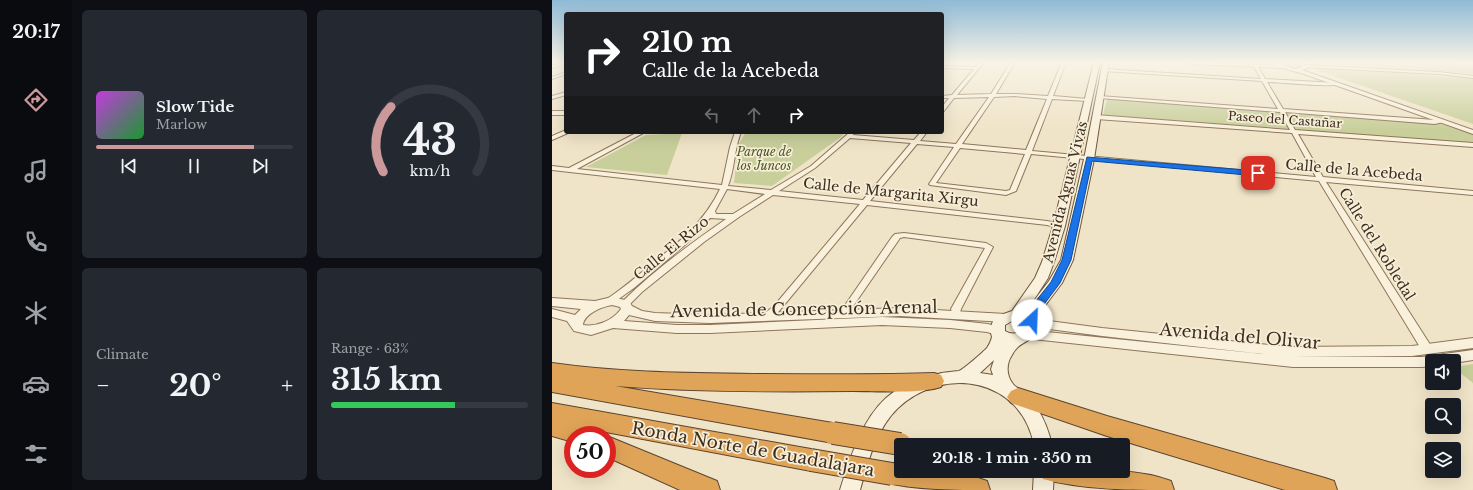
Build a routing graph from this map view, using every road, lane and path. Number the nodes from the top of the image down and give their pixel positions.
1 (963, 85) edge
2 (999, 85) edge
3 (1056, 85) edge
4 (1094, 85) edge
5 (1100, 85) edge
6 (1265, 85) edge
7 (1339, 85) edge
8 (1354, 85) edge
9 (564, 94) edge
10 (992, 96) junction
11 (953, 97) junction
12 (1051, 97) junction
13 (1099, 97) junction
14 (552, 98) edge
15 (944, 98) edge
16 (1088, 100) junction
17 (944, 108) edge
18 (1280, 110) junction
19 (552, 113) edge
20 (564, 113) edge
21 (1096, 117) junction
22 (1441, 121) junction
23 (1473, 128) edge
24 (1294, 132) junction
25 (1473, 132) edge
26 (564, 133) edge
27 (638, 134) edge
28 (737, 134) edge
29 (851, 134) edge
30 (922, 134) edge
31 (552, 138) edge
32 (914, 143) junction
33 (1473, 145) edge
34 (956, 147) junction
35 (1028, 153) junction
36 (1076, 157) junction
37 (1089, 159) junction
38 (552, 168) edge
39 (569, 170) junction
40 (1321, 179) junction
41 (725, 187) junction
42 (773, 192) junction
43 (1473, 193) edge
44 (864, 203) junction
45 (712, 212) junction
46 (736, 215) junction
47 (1059, 226) junction
48 (610, 301) junction
49 (552, 302) edge
50 (596, 305) junction
51 (626, 306) junction
52 (552, 313) edge
53 (844, 313) junction
54 (956, 314) junction
55 (1011, 317) junction
56 (764, 318) junction
57 (576, 323) junction
58 (611, 324) junction
59 (1028, 329) junction
60 (998, 334) junction
61 (1473, 343) edge
62 (1427, 349) junction
63 (1473, 355) edge
64 (552, 371) edge
65 (963, 378) junction
66 (934, 381) junction
67 (552, 384) edge
68 (1013, 393) junction
69 (552, 412) edge
70 (552, 426) edge
71 (564, 430) edge
72 (1041, 438) edge
73 (894, 442) edge
74 (616, 450) edge
75 (1044, 478) edge
76 (1093, 478) edge
77 (708, 490) edge
78 (850, 490) edge
79 (978, 490) edge
80 (1043, 490) edge
81 (1162, 490) edge
82 (1325, 490) edge

1 - 11 street
2 - 10 street
3 - 12 street
4 - 16 main road, Avenida Aguas Vivas
5 - 13 main road, Avenida Aguas Vivas
6 - 18 street, Calle del Robledal
7 - 22 street
8 - 23 street
9 - 14 street
10 - 11 street
10 - 12 street
10 - 34 street
11 - 15 street
11 - 17 street
12 - 16 street
12 - 35 street
13 - 18 street
13 - 21 main road, Avenida Aguas Vivas
16 - 36 main road, Avenida Aguas Vivas
18 - 22 street
18 - 24 street, Calle del Robledal
19 - 20 street
21 - 24 street, Paseo del Castañar
21 - 37 main road, Avenida Aguas Vivas
22 - 25 street
24 - 33 street, Paseo del Castañar
24 - 40 street, Calle del Robledal
26 - 31 street
27 - 39 street
28 - 41 street, Calle El Rizo
29 - 32 street, Calle de la Acebeda
29 - 42 street, Calle El Rizo
30 - 32 street
32 - 34 street, Calle de la Acebeda
32 - 44 street
34 - 35 street, Calle de la Acebeda
34 - 35 street
35 - 36 street, Calle de la Acebeda
36 - 37 street, Calle de la Acebeda
36 - 47 main road, Avenida Aguas Vivas
37 - 40 street, Calle de la Acebeda
37 - 59 main road, Avenida Aguas Vivas
38 - 39 street, Calle de Margarita Xirgu
39 - 41 street, Calle de Margarita Xirgu
40 - 43 street, Calle de la Acebeda
40 - 62 street, Calle del Robledal
41 - 42 street, Calle de Margarita Xirgu
41 - 45 street, Calle El Rizo
42 - 44 street, Calle de Margarita Xirgu
42 - 46 street, Calle El Rizo
44 - 47 street, Calle de Margarita Xirgu
44 - 56 street
45 - 46 street, Calle El Rizo
45 - 48 street, Calle El Rizo
46 - 51 street, Calle El Rizo
47 - 55 main road, Avenida Aguas Vivas
48 - 50 street
48 - 51 street, Avenida de Concepción Arenal
49 - 50 street
50 - 57 street
51 - 56 street, Avenida de Concepción Arenal
51 - 58 street
52 - 57 street
53 - 54 street, Avenida de Concepción Arenal
53 - 54 street
53 - 56 street, Avenida de Concepción Arenal
54 - 55 street, Avenida de Concepción Arenal
55 - 59 main road
55 - 60 main road, Avenida Aguas Vivas
57 - 58 street
58 - 60 street, Avenida de Concepción Arenal
59 - 60 main road
59 - 62 street, Avenida del Olivar
59 - 63 street, Avenida del Olivar
59 - 68 main road, Avenida Aguas Vivas
60 - 65 main road
61 - 62 street, Avenida del Olivar
64 - 66 highway
65 - 66 main road
65 - 68 main road
66 - 78 main road
67 - 73 highway, Ronda Norte de Guadalajara, bridge
68 - 72 main road, Avenida Aguas Vivas
68 - 82 highway
69 - 79 highway, Ronda Norte de Guadalajara, bridge
70 - 71 highway
74 - 77 highway
75 - 80 main road
76 - 81 highway

